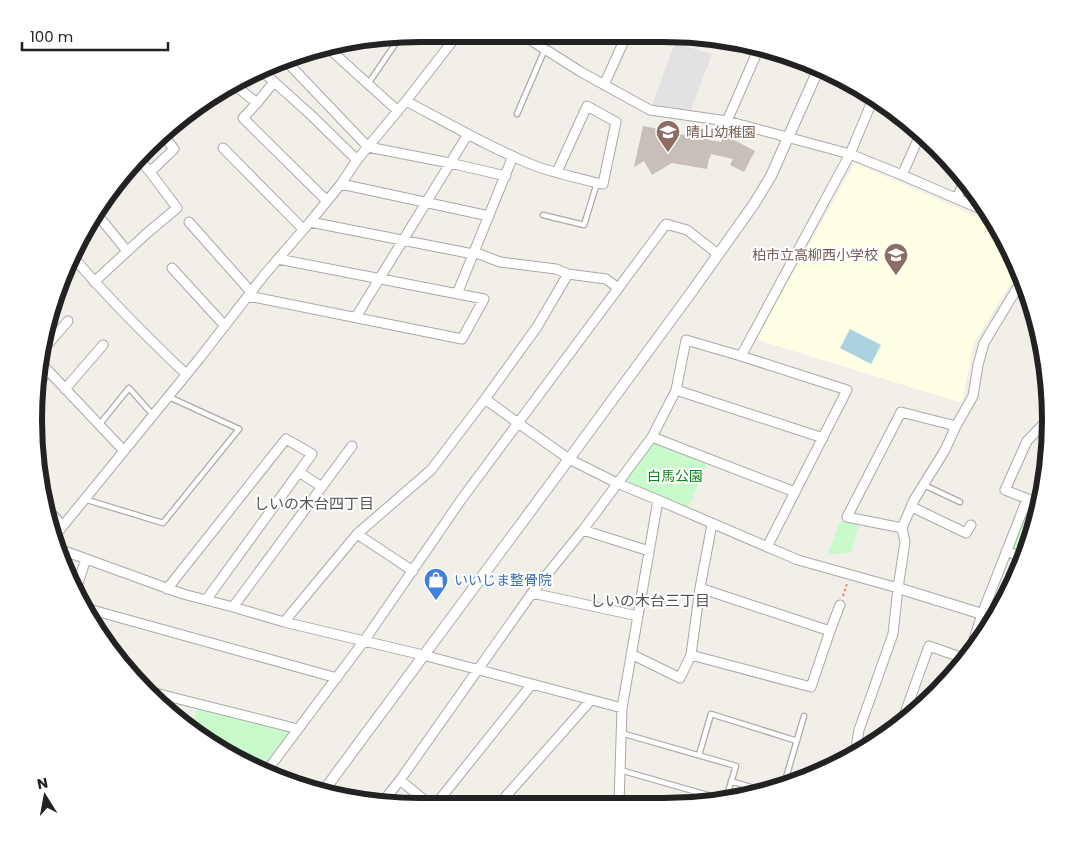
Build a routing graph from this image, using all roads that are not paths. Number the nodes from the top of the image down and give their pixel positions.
1 (452, 42) edge
2 (535, 42) edge
3 (545, 42) edge
4 (623, 42) edge
5 (396, 43) edge
6 (543, 47) junction
7 (334, 53) edge
8 (756, 54) edge
9 (291, 66) edge
10 (816, 74) edge
11 (267, 75) edge
12 (274, 82) junction
13 (368, 84) junction
14 (604, 85) junction
15 (239, 89) edge
16 (406, 101) junction
17 (258, 103) junction
18 (871, 104) edge
19 (398, 111) junction
20 (517, 114) dead end
21 (727, 121) junction
22 (468, 134) junction
23 (788, 138) junction
24 (167, 140) edge
25 (918, 140) edge
26 (368, 146) junction
27 (223, 148) dead end
28 (850, 154) junction
29 (513, 156) junction
30 (357, 160) junction
31 (450, 163) junction
32 (143, 164) edge
33 (150, 172) junction
34 (557, 172) junction
35 (902, 175) junction
36 (506, 176) junction
37 (597, 182) junction
38 (341, 184) junction
39 (962, 187) edge
40 (957, 198) junction
41 (326, 201) junction
42 (426, 201) junction
43 (977, 207) edge
44 (543, 215) dead end
45 (489, 216) junction
46 (101, 219) edge
47 (190, 222) dead end
48 (310, 222) junction
49 (303, 229) junction
50 (403, 240) junction
51 (127, 251) junction
52 (473, 253) junction
53 (718, 254) junction
54 (278, 259) junction
55 (77, 262) edge
56 (172, 268) dead end
57 (568, 274) junction
58 (379, 279) junction
59 (94, 282) junction
60 (618, 288) junction
61 (1018, 288) edge
62 (250, 294) junction
63 (457, 294) junction
64 (356, 317) junction
65 (68, 321) dead end
66 (225, 326) junction
67 (51, 340) edge
68 (103, 345) dead end
69 (741, 356) junction
70 (48, 371) joint
71 (46, 374) edge
72 (186, 374) junction
73 (65, 389) junction
74 (676, 390) junction
75 (169, 397) junction
76 (485, 399) junction
77 (153, 414) junction
78 (518, 424) junction
79 (99, 425) junction
80 (1042, 425) edge
81 (956, 426) junction
82 (652, 437) junction
83 (823, 438) junction
84 (352, 446) dead end
85 (124, 451) junction
86 (569, 460) junction
87 (299, 472) junction
88 (617, 482) junction
89 (923, 484) junction
90 (322, 487) junction
91 (795, 492) junction
92 (84, 499) junction
93 (1027, 499) junction
94 (658, 500) junction
95 (1034, 501) edge
96 (960, 502) dead end
97 (912, 507) junction
98 (54, 514) edge
99 (64, 524) junction
100 (712, 524) junction
101 (971, 525) dead end
102 (902, 528) junction
103 (59, 530) edge
104 (583, 530) junction
105 (357, 534) junction
106 (768, 547) junction
107 (66, 552) edge
108 (649, 552) junction
109 (1006, 552) junction
110 (1017, 556) edge
111 (86, 559) junction
112 (413, 571) junction
113 (78, 582) edge
114 (700, 588) junction
115 (898, 588) junction
116 (167, 589) junction
117 (532, 592) junction
118 (206, 600) junction
119 (840, 605) road end
120 (233, 607) junction
121 (94, 610) edge
122 (982, 614) junction
123 (638, 616) junction
124 (988, 616) edge
125 (284, 622) junction
126 (830, 631) junction
127 (974, 638) edge
128 (364, 641) junction
129 (631, 654) junction
130 (423, 655) junction
131 (691, 655) junction
132 (960, 656) edge
133 (477, 670) junction
134 (337, 678) junction
135 (532, 684) junction
136 (160, 694) edge
137 (591, 700) junction
138 (622, 708) junction
139 (905, 712) edge
140 (804, 716) dead end
141 (298, 729) junction
142 (621, 733) junction
143 (797, 741) junction
144 (856, 747) edge
145 (699, 755) junction
146 (270, 767) edge
147 (620, 770) junction
148 (786, 778) edge
149 (400, 780) junction
150 (731, 781) junction
151 (327, 787) edge
152 (753, 788) edge
153 (727, 793) edge
154 (707, 796) edge
155 (387, 797) edge
156 (422, 798) edge
157 (441, 798) edge
158 (504, 798) edge
159 (619, 798) edge

1 - 16 street
2 - 6 street
3 - 6 street
4 - 14 street
5 - 13 lane
6 - 14 street
6 - 20 lane
7 - 13 street
8 - 21 street
9 - 26 street
10 - 23 street
11 - 12 street
12 - 17 street
12 - 30 street
13 - 19 street
14 - 21 street
15 - 17 street
16 - 19 street
16 - 22 street
17 - 41 street
18 - 28 street
19 - 26 street
21 - 23 street
22 - 29 street
22 - 31 street
23 - 28 street
23 - 53 street
24 - 33 street
25 - 35 street
26 - 30 street
26 - 31 street
27 - 49 street
28 - 35 street
28 - 69 street
29 - 34 street
29 - 36 street
30 - 38 street
31 - 36 street
31 - 42 street
32 - 33 street
33 - 51 street
34 - 37 street
34 - 37 street
35 - 40 street
36 - 45 street
37 - 44 lane
38 - 41 street
38 - 42 street
39 - 40 street
40 - 43 street
41 - 48 street
42 - 45 street
42 - 50 street
45 - 52 street
46 - 51 street
47 - 62 street
48 - 49 street
48 - 50 street
49 - 54 street
50 - 52 street
50 - 58 street
51 - 59 street
52 - 57 street
52 - 63 street
53 - 60 street
53 - 86 street
54 - 58 street
54 - 62 street
55 - 59 street
56 - 66 street
57 - 60 street
57 - 76 street
58 - 63 street
58 - 64 street
59 - 72 street
60 - 78 street
61 - 81 street
62 - 64 street
62 - 66 street
63 - 64 street
65 - 67 street
66 - 72 street
68 - 73 street
69 - 74 street
69 - 83 street
70 - 71 street
70 - 73 street
72 - 75 street
73 - 79 street
74 - 82 street
74 - 83 street
75 - 77 street
75 - 92 lane
76 - 78 street
76 - 105 street
77 - 79 lane
77 - 85 street
78 - 86 street
78 - 112 street
79 - 85 street
80 - 93 street
81 - 89 street
81 - 102 street
82 - 88 street
82 - 91 street
83 - 91 street
84 - 90 street
85 - 92 street
86 - 88 street
86 - 130 street
87 - 90 street
87 - 116 street
87 - 118 street
88 - 94 street
88 - 104 street
89 - 96 lane
89 - 97 street
90 - 120 street
91 - 106 street
92 - 99 street
93 - 95 street
93 - 109 street
94 - 100 street
94 - 108 street
97 - 101 street
97 - 102 street
98 - 99 lane
99 - 103 street
100 - 106 street
100 - 114 street
102 - 115 street
104 - 108 street
104 - 117 street
105 - 112 street
105 - 125 street
106 - 115 street
107 - 111 street
108 - 123 street
109 - 110 street
109 - 122 street
111 - 113 street
111 - 116 street
112 - 128 street
114 - 126 street
114 - 131 street
115 - 122 street
115 - 144 street
116 - 118 street
117 - 123 street
117 - 133 street
118 - 120 street
119 - 126 street
120 - 125 street
121 - 134 street
122 - 124 street
122 - 127 street
123 - 129 street
125 - 128 street
126 - 131 street
128 - 130 street
128 - 134 street
129 - 131 street
129 - 138 street
130 - 133 street
130 - 151 street
132 - 139 street
133 - 135 street
133 - 149 street
134 - 141 street
135 - 137 street
135 - 157 street
136 - 141 street
137 - 138 street
137 - 158 street
138 - 142 street
140 - 143 lane
141 - 146 street
142 - 145 lane
142 - 147 street
143 - 145 lane
143 - 148 lane
145 - 150 lane
147 - 154 lane
147 - 159 street
149 - 155 street
149 - 156 street
150 - 152 lane
150 - 153 lane

